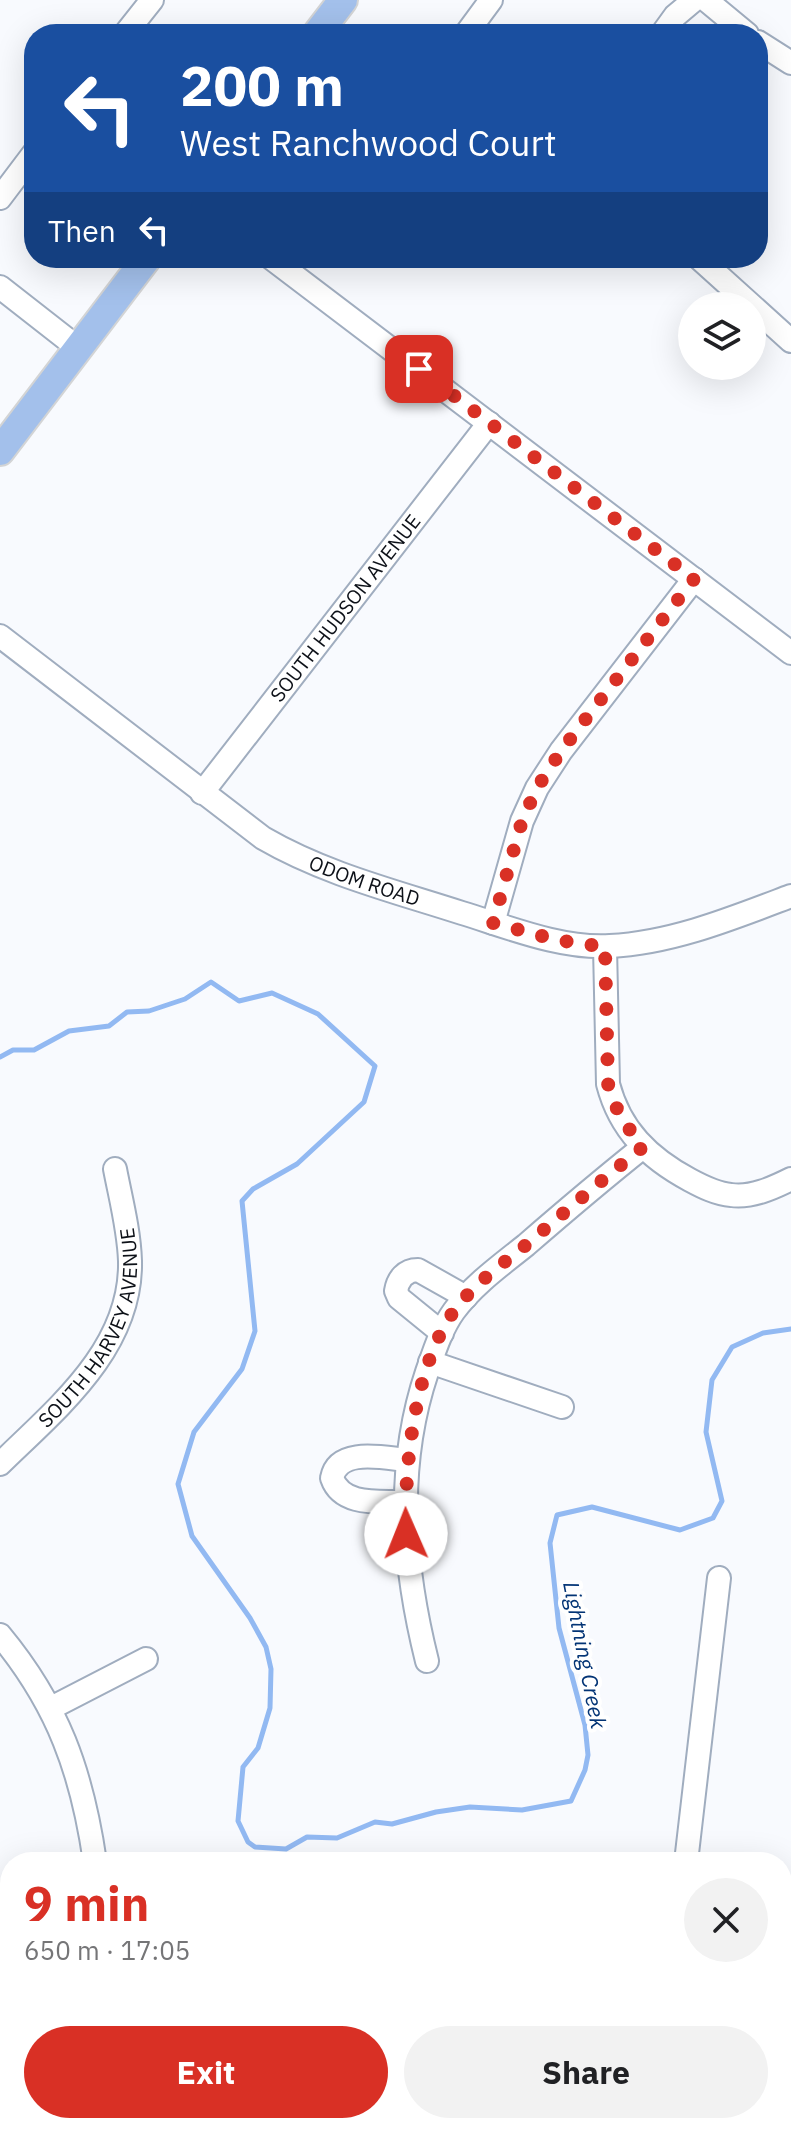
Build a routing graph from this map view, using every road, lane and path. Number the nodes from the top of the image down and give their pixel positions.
1 (152, 0) edge
2 (343, 0) edge
3 (491, 0) edge
4 (694, 0) edge
5 (706, 0) edge
6 (133, 24) edge
7 (325, 24) edge
8 (473, 24) edge
9 (669, 24) edge
10 (735, 24) edge
11 (768, 48) edge
12 (791, 63) edge
13 (24, 166) edge
14 (0, 198) edge
15 (139, 268) edge
16 (284, 268) edge
17 (710, 268) edge
18 (0, 287) edge
19 (791, 341) edge
20 (78, 348) junction
21 (489, 423) junction
22 (0, 451) edge
23 (694, 579) junction
24 (0, 636) edge
25 (791, 653) edge
26 (202, 793) junction
27 (791, 896) edge
28 (493, 923) junction
29 (605, 947) junction
30 (643, 1147) junction
31 (115, 1169) dead end
32 (791, 1179) edge
33 (466, 1297) junction
34 (442, 1333) junction
35 (430, 1362) junction
36 (562, 1407) dead end
37 (407, 1460) junction
38 (0, 1464) edge
39 (405, 1502) junction
40 (719, 1578) dead end
41 (0, 1635) edge
42 (146, 1659) dead end
43 (427, 1661) dead end
44 (51, 1708) junction
45 (93, 1852) edge
46 (687, 1852) edge

1 - 6 street
2 - 7 main road
3 - 8 street
4 - 9 street
5 - 10 street
11 - 12 street
13 - 14 street
15 - 20 main road
16 - 21 street
17 - 19 street
18 - 20 street
20 - 22 main road
21 - 23 street
21 - 26 street, SOUTH HUDSON AVENUE
23 - 25 street
23 - 28 street
24 - 26 street, ODOM ROAD
26 - 28 street, ODOM ROAD
27 - 29 street, ODOM ROAD
28 - 29 street, ODOM ROAD
29 - 30 street
30 - 32 street
30 - 33 street
31 - 38 street, SOUTH HARVEY AVENUE
33 - 34 street
33 - 34 street
34 - 35 street
35 - 36 street
35 - 37 street
37 - 39 street
37 - 39 street
39 - 43 street
40 - 46 street
41 - 44 street
42 - 44 street
44 - 45 street

